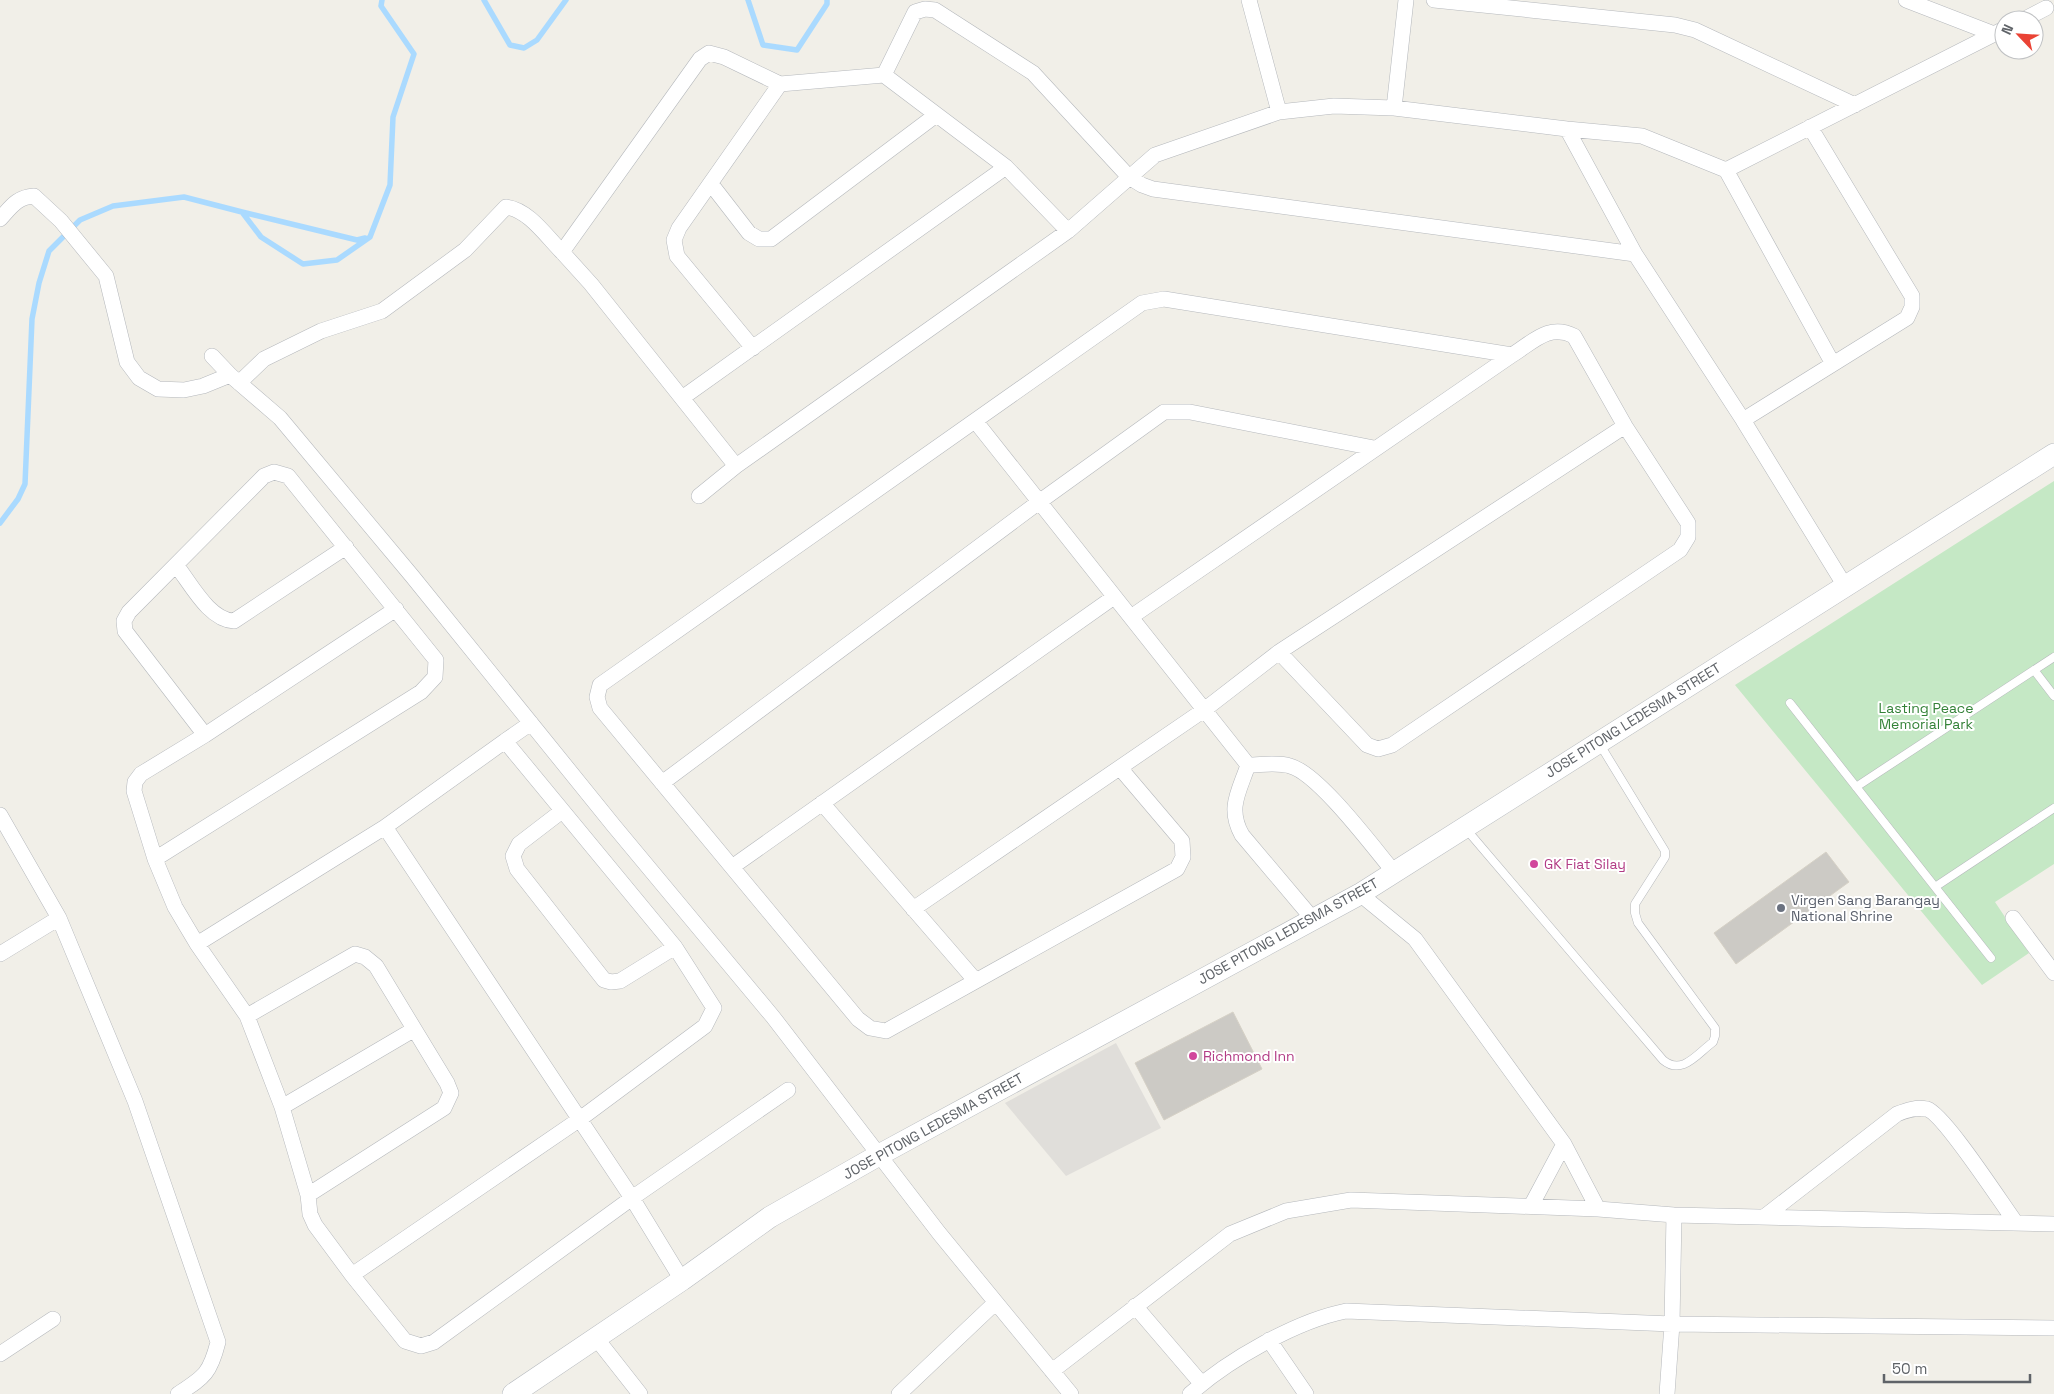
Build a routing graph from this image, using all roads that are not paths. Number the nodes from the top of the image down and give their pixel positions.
1 (1249, 0) edge
2 (1406, 0) edge
3 (1434, 0) edge
4 (1906, 0) edge
5 (2046, 8) dead end
6 (2042, 10) edge
7 (1994, 30) edge
8 (1994, 35) edge
9 (884, 75) junction
10 (780, 84) junction
11 (1855, 105) junction
12 (1394, 108) junction
13 (1279, 112) junction
14 (936, 114) junction
15 (1810, 127) junction
16 (1567, 129) junction
17 (1006, 167) junction
18 (1726, 170) junction
19 (1129, 177) junction
20 (711, 184) junction
21 (0, 219) edge
22 (1068, 232) junction
23 (562, 252) junction
24 (1635, 254) junction
25 (753, 348) junction
26 (1512, 355) junction
27 (212, 356) dead end
28 (1833, 364) junction
29 (235, 379) junction
30 (682, 398) junction
31 (1743, 420) junction
32 (976, 422) junction
33 (1625, 426) junction
34 (1374, 448) junction
35 (2054, 454) edge
36 (736, 466) junction
37 (699, 496) dead end
38 (1039, 502) junction
39 (346, 547) junction
40 (176, 565) junction
41 (1844, 586) junction
42 (1114, 597) junction
43 (396, 609) junction
44 (1131, 617) junction
45 (1280, 652) junction
46 (2054, 656) edge
47 (2034, 670) junction
48 (2054, 696) edge
49 (1790, 703) dead end
50 (1204, 710) junction
51 (531, 723) junction
52 (204, 736) junction
53 (505, 742) junction
54 (1598, 742) junction
55 (1248, 765) junction
56 (1120, 768) junction
57 (662, 783) junction
58 (1856, 787) junction
59 (822, 803) junction
60 (2054, 808) edge
61 (562, 811) junction
62 (0, 815) edge
63 (385, 826) junction
64 (1465, 828) junction
65 (155, 859) junction
66 (732, 867) junction
67 (1394, 872) junction
68 (1935, 887) junction
69 (1360, 894) junction
70 (913, 909) junction
71 (59, 918) junction
72 (1312, 918) junction
73 (2013, 918) dead end
74 (197, 944) junction
75 (675, 947) junction
76 (0, 954) edge
77 (1991, 958) dead end
78 (2054, 973) edge
79 (975, 980) junction
80 (247, 1016) junction
81 (413, 1030) junction
82 (788, 1090) dead end
83 (282, 1107) junction
84 (580, 1119) junction
85 (1564, 1144) junction
86 (879, 1155) junction
87 (308, 1195) junction
88 (632, 1198) junction
89 (1531, 1206) junction
90 (1598, 1209) junction
91 (1674, 1215) junction
92 (1764, 1218) junction
93 (2016, 1223) junction
94 (2054, 1224) edge
95 (352, 1275) junction
96 (682, 1280) junction
97 (995, 1303) junction
98 (1135, 1306) junction
99 (53, 1319) dead end
100 (1672, 1324) junction
101 (2054, 1328) edge
102 (596, 1338) junction
103 (1269, 1340) junction
104 (0, 1354) edge
105 (1052, 1371) junction
106 (1201, 1384) junction
107 (915, 1389) edge
108 (178, 1394) edge
109 (513, 1394) edge
110 (640, 1394) edge
111 (898, 1394) edge
112 (1071, 1394) edge
113 (1190, 1394) edge
114 (1306, 1394) edge
115 (1667, 1394) edge

1 - 13 street
2 - 12 street
3 - 11 street
4 - 7 street
5 - 6 street
8 - 11 street
9 - 10 street
9 - 14 street
9 - 19 street
10 - 20 street
10 - 23 street
11 - 15 street
12 - 13 street
12 - 16 street
13 - 19 street
14 - 17 street
14 - 20 street
15 - 18 street
15 - 28 street
16 - 18 street
16 - 24 street
17 - 22 street
17 - 25 street
18 - 28 street
19 - 22 street
19 - 24 street
20 - 25 street
21 - 29 street
22 - 36 street
23 - 29 street
23 - 30 street
24 - 31 street
25 - 30 street
26 - 32 street
26 - 33 street
26 - 34 street
27 - 29 street
28 - 31 street
29 - 51 street
30 - 36 street
31 - 41 street
32 - 38 street
32 - 57 street
33 - 45 street
33 - 45 street
34 - 38 street
34 - 44 street
35 - 41 main road, JOSE PITONG LEDESMA STREET
36 - 37 street
38 - 42 street
38 - 57 street
39 - 40 street
39 - 40 street
39 - 43 street
40 - 52 street
41 - 54 main road, JOSE PITONG LEDESMA STREET
42 - 44 street
42 - 59 street
43 - 52 street
43 - 65 street
44 - 50 street
45 - 50 street
46 - 47 lane
47 - 48 lane
47 - 58 lane
49 - 58 lane
50 - 55 street
50 - 56 street
51 - 53 street
51 - 86 street
52 - 65 street
53 - 61 street
53 - 63 street
54 - 64 main road, JOSE PITONG LEDESMA STREET
54 - 64 lane
55 - 67 street
55 - 72 street
56 - 70 street
56 - 79 street
57 - 66 street
58 - 68 lane
59 - 66 street
59 - 70 street
60 - 68 lane
61 - 75 street
61 - 75 street
62 - 71 street
63 - 74 street
63 - 84 street
64 - 67 main road, JOSE PITONG LEDESMA STREET
65 - 74 street
66 - 79 street
67 - 69 main road, JOSE PITONG LEDESMA STREET
68 - 77 lane
69 - 72 main road, JOSE PITONG LEDESMA STREET
69 - 85 street
70 - 79 street
71 - 76 street
71 - 108 street
72 - 86 main road, JOSE PITONG LEDESMA STREET
73 - 78 street
74 - 80 street
75 - 84 street
80 - 81 street
80 - 83 street
81 - 83 street
81 - 87 street
82 - 88 street
83 - 87 street
84 - 88 street
84 - 95 street
85 - 89 street
85 - 90 street
86 - 96 main road, JOSE PITONG LEDESMA STREET
86 - 97 street
87 - 95 street
88 - 95 street
88 - 96 street
89 - 90 street
89 - 98 street
90 - 91 street
91 - 92 street
91 - 100 street
92 - 93 street
92 - 93 street
93 - 94 street
96 - 102 main road, JOSE PITONG LEDESMA STREET
97 - 105 street
97 - 107 street
98 - 105 street
98 - 106 street
99 - 104 street
100 - 101 street
100 - 103 street
100 - 115 street
102 - 109 main road, JOSE PITONG LEDESMA STREET
102 - 110 street
103 - 106 street
103 - 114 street
105 - 112 street
106 - 113 street
107 - 111 street

